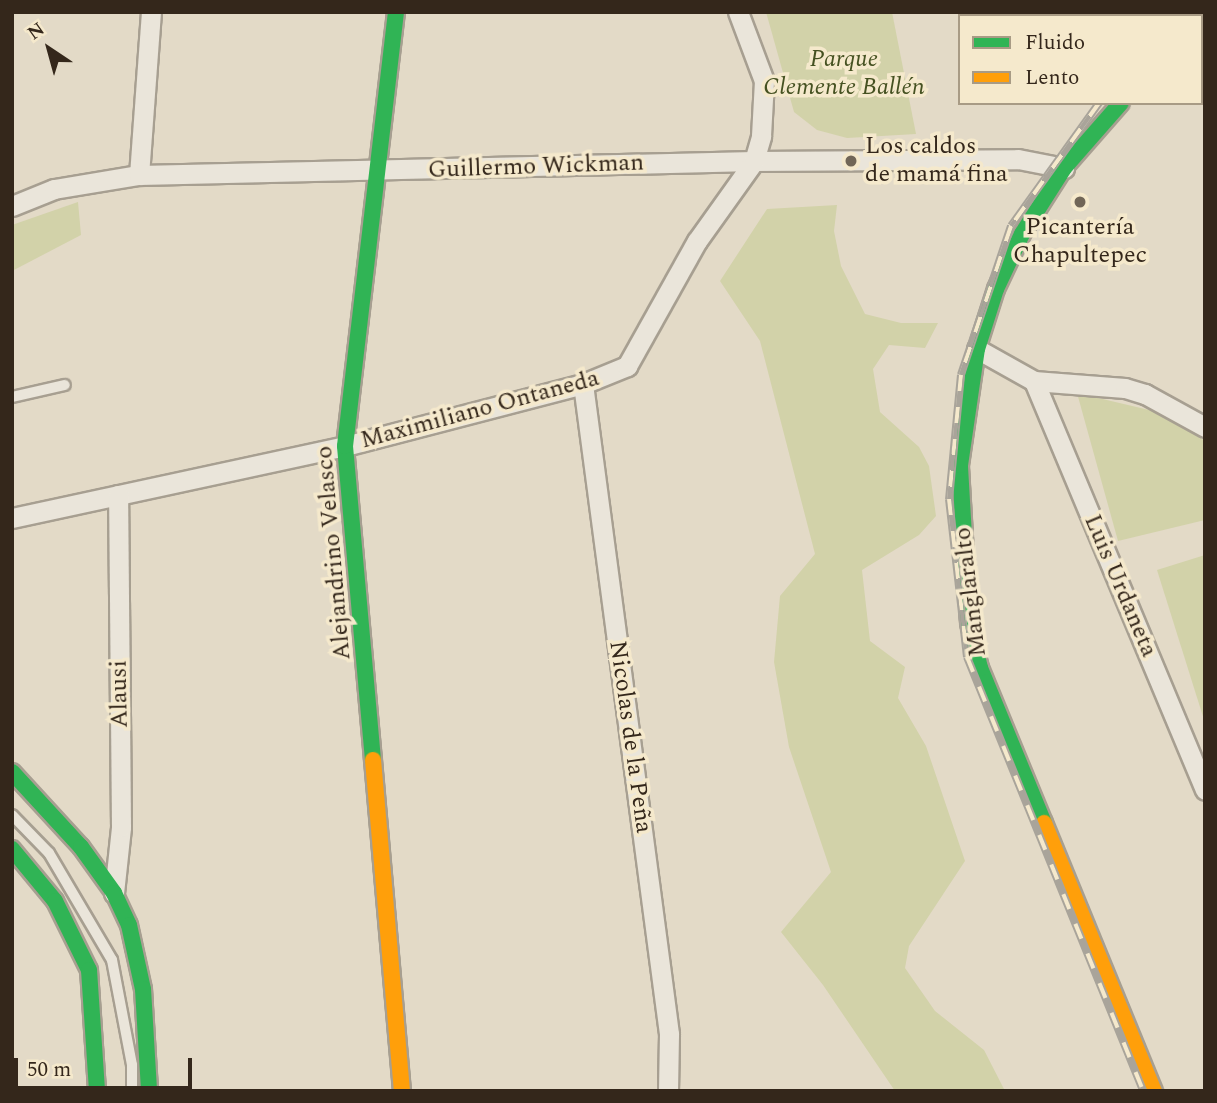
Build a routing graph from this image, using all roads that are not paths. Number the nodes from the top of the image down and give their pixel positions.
1 (151, 12) edge
2 (396, 12) edge
3 (738, 12) edge
4 (1119, 105) edge
5 (754, 161) junction
6 (1063, 168) junction
7 (375, 172) junction
8 (139, 175) junction
9 (12, 206) edge
10 (977, 349) junction
11 (1034, 382) junction
12 (583, 384) junction
13 (65, 385) dead end
14 (12, 397) edge
15 (1205, 427) edge
16 (345, 446) junction
17 (118, 495) junction
18 (12, 518) edge
19 (12, 772) edge
20 (1205, 790) edge
21 (12, 815) edge
22 (12, 849) edge
23 (114, 893) junction
24 (97, 1091) edge
25 (132, 1091) edge
26 (149, 1091) edge
27 (402, 1091) edge
28 (668, 1091) edge
29 (1154, 1091) edge

1 - 8 street
2 - 7 street, Alejandrino Velasco
3 - 5 street
4 - 6 street, Manglaralto
5 - 6 street, Guillermo Wickman
5 - 7 street, Guillermo Wickman
5 - 12 street, Maximiliano Ontaneda
6 - 10 street, Manglaralto
7 - 8 street, Guillermo Wickman
7 - 16 street, Alejandrino Velasco
8 - 9 street, Guillermo Wickman
10 - 11 street
10 - 29 street, Manglaralto
11 - 15 street
11 - 20 street, Luis Urdaneta
12 - 16 street, Maximiliano Ontaneda
12 - 28 street, Nicolas de la Peña
13 - 14 lane
16 - 17 street, Maximiliano Ontaneda
16 - 27 street, Alejandrino Velasco
17 - 18 street, Maximiliano Ontaneda
17 - 23 street, Alausi
19 - 23 street
21 - 25 lane
22 - 24 street
23 - 26 street

